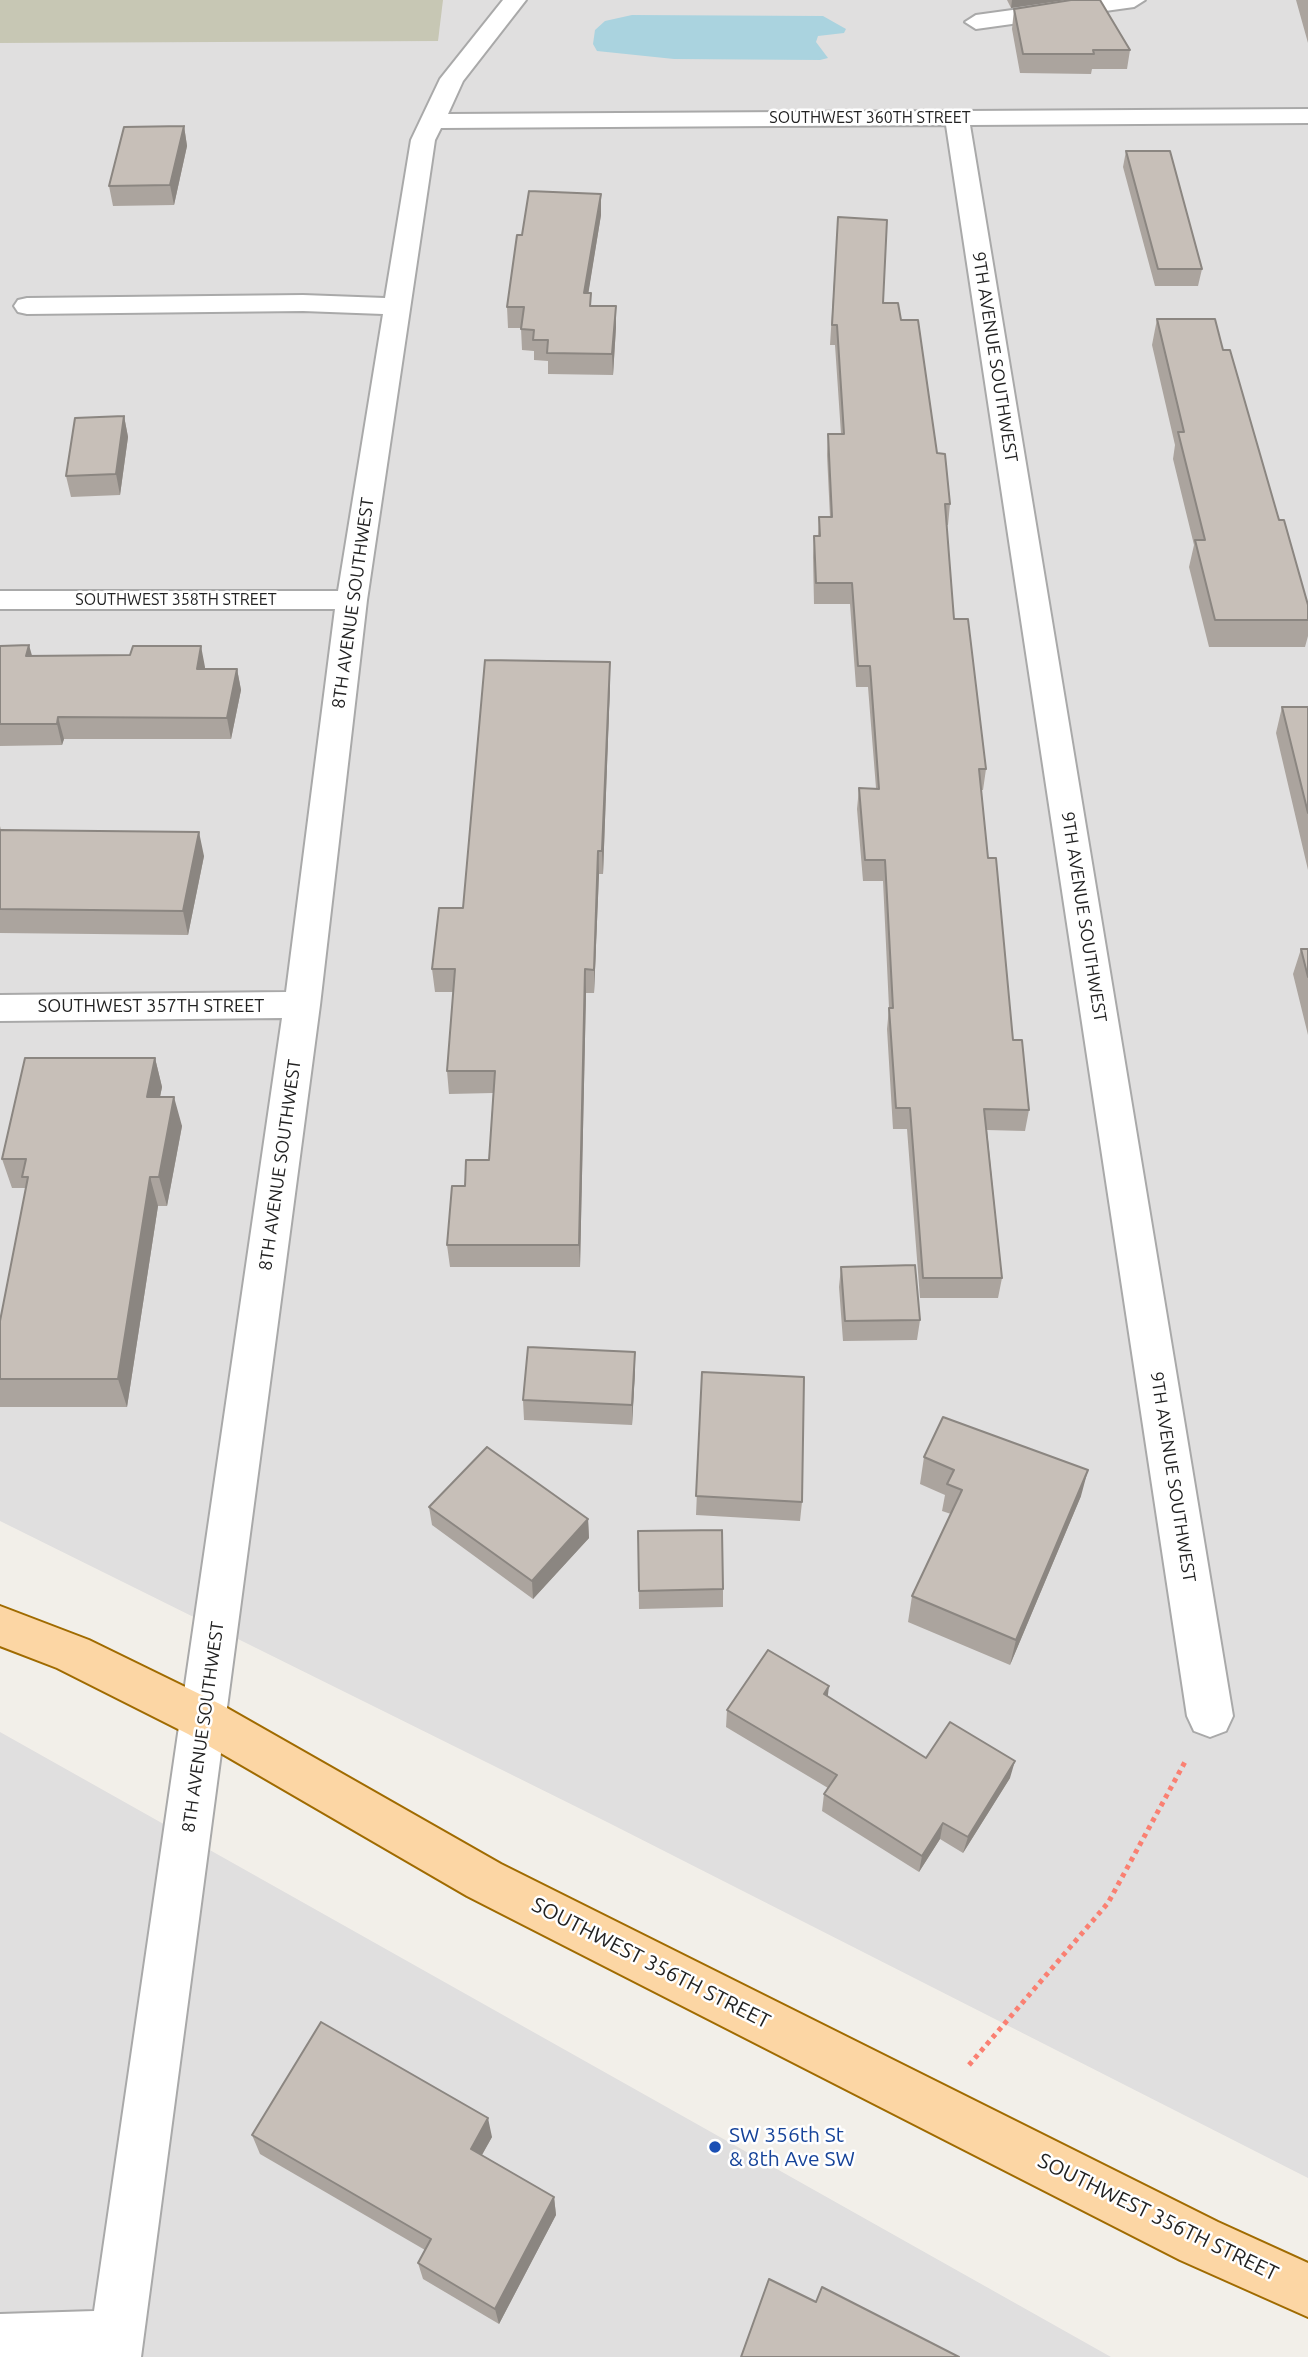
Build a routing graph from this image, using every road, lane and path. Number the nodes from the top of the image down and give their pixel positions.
1 (515, 0) edge
2 (1134, 0) edge
3 (976, 22) dead end
4 (1308, 116) edge
5 (957, 118) junction
6 (432, 121) junction
7 (27, 306) dead end
8 (398, 306) junction
9 (0, 600) edge
10 (352, 600) junction
11 (302, 1005) junction
12 (0, 1008) edge
13 (0, 1626) edge
14 (1210, 1716) joint
15 (204, 1719) junction
16 (934, 2105) junction
17 (1308, 2290) edge
18 (0, 2341) edge
19 (115, 2347) edge

1 - 6 street, 8TH AVENUE SOUTHWEST
2 - 3 street
4 - 5 street, SOUTHWEST 360TH STREET
5 - 6 street, SOUTHWEST 360TH STREET
5 - 14 street, 9TH AVENUE SOUTHWEST
6 - 8 street, 8TH AVENUE SOUTHWEST
7 - 8 street
8 - 10 street, 8TH AVENUE SOUTHWEST
9 - 10 street, SOUTHWEST 358TH STREET
10 - 11 street, 8TH AVENUE SOUTHWEST
11 - 12 street, SOUTHWEST 357TH STREET
11 - 15 street, 8TH AVENUE SOUTHWEST
13 - 15 main road, SOUTHWEST 356TH STREET
14 - 16 path
15 - 16 main road, SOUTHWEST 356TH STREET
15 - 19 street, 8TH AVENUE SOUTHWEST
16 - 17 main road, SOUTHWEST 356TH STREET
18 - 19 street

